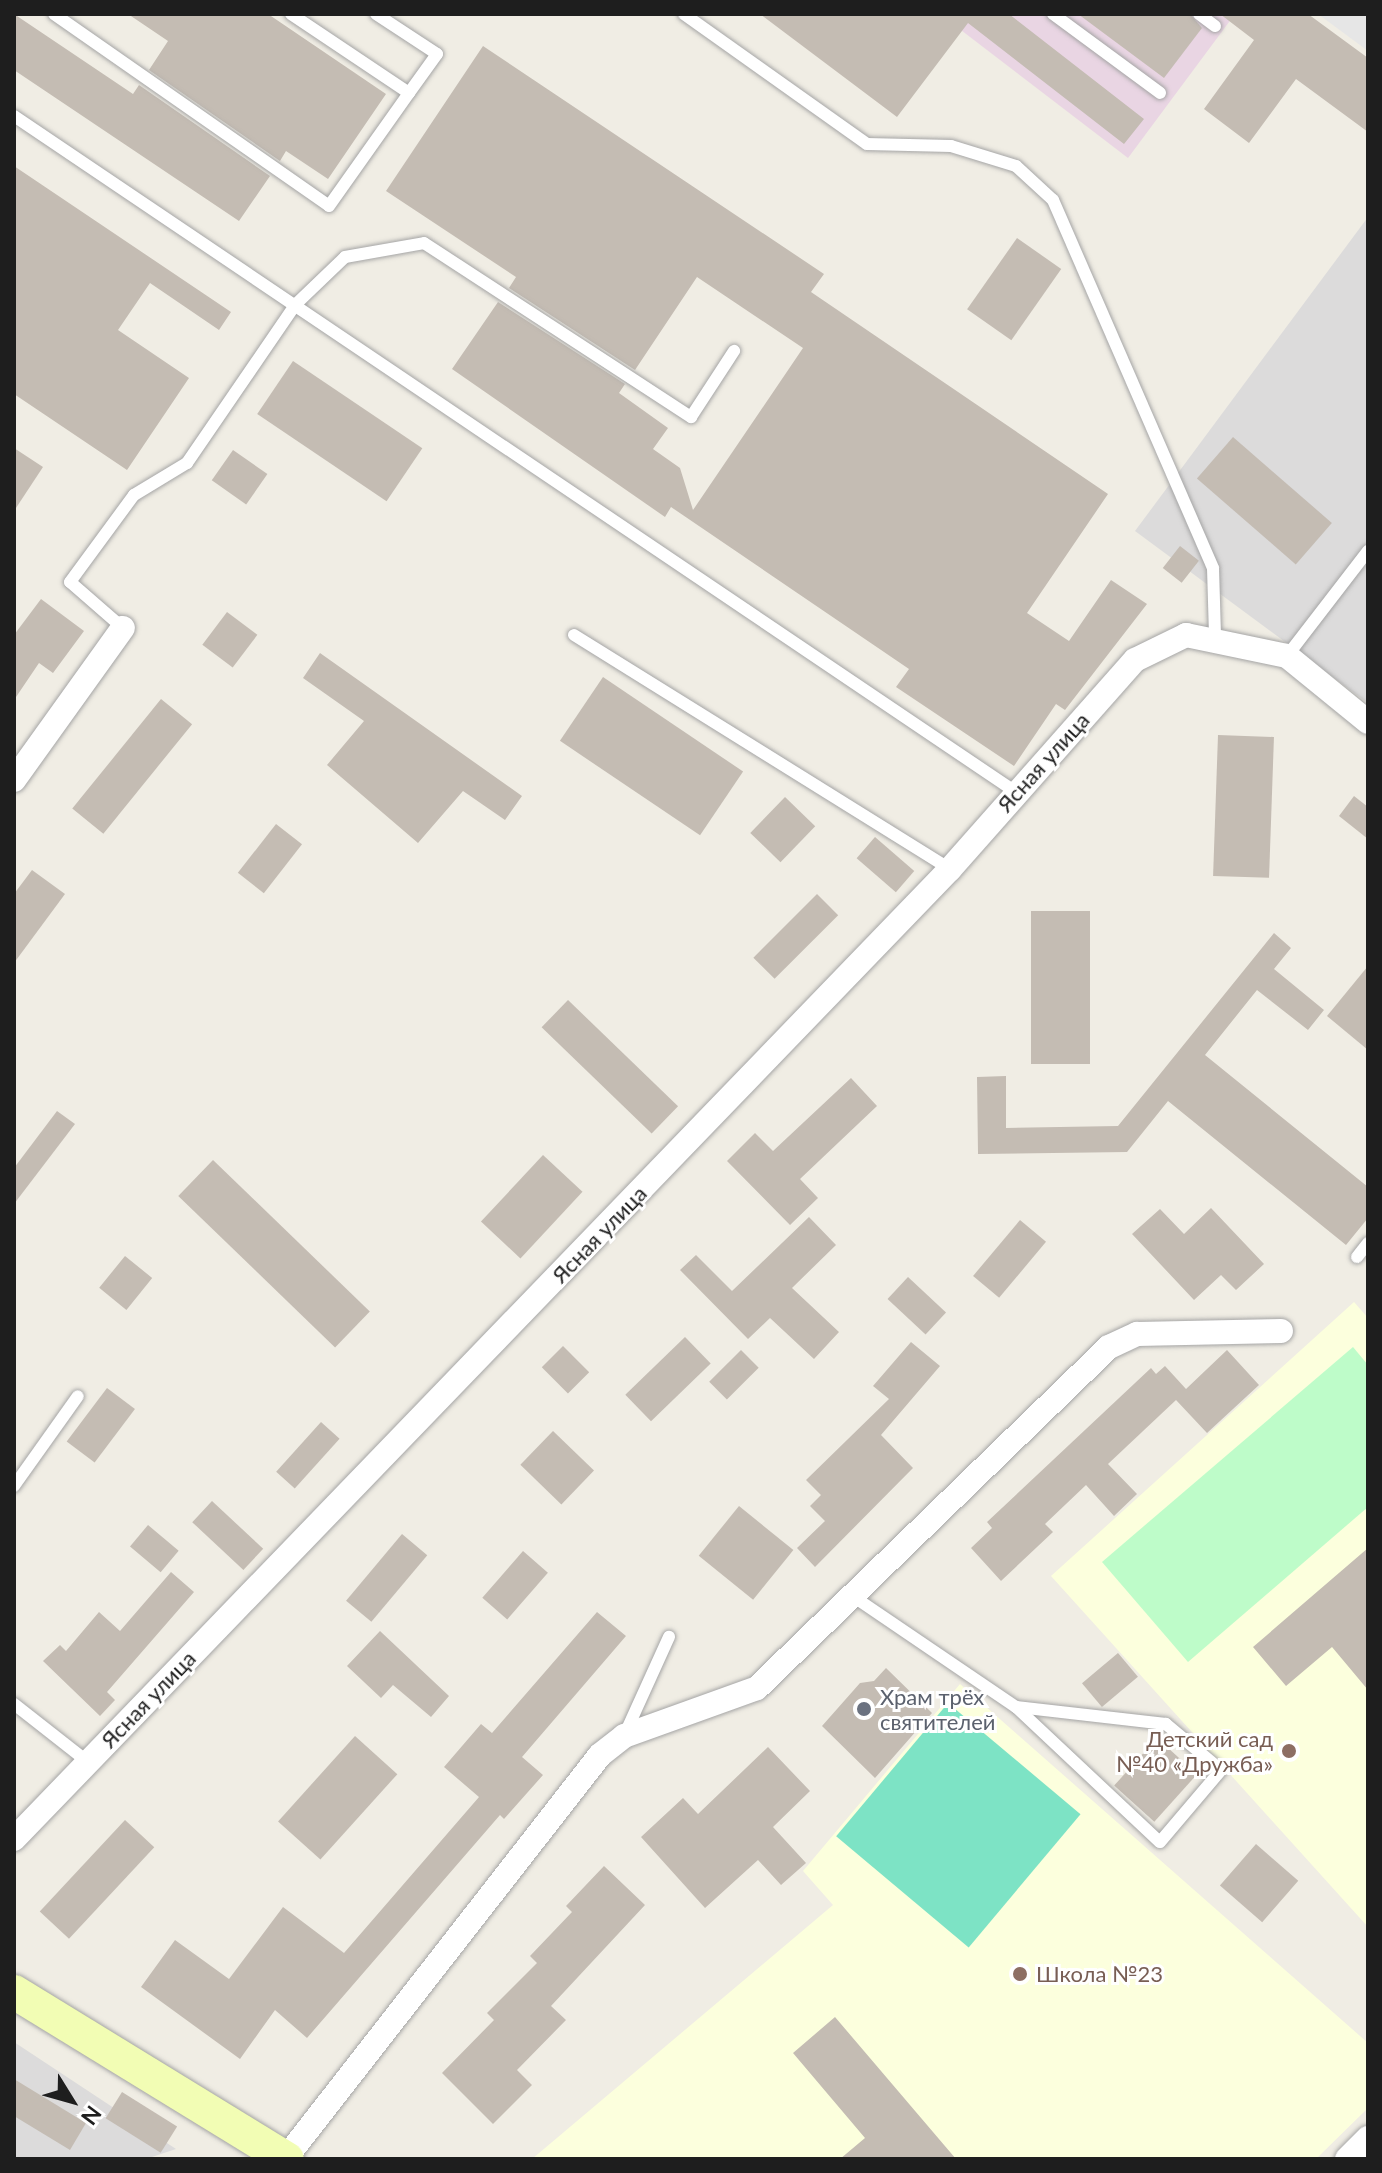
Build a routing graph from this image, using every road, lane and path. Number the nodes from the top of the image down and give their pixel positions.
1 (54, 14) edge
2 (291, 14) edge
3 (376, 14) edge
4 (684, 14) edge
5 (1053, 14) edge
6 (1199, 14) edge
7 (1215, 26) dead end
8 (409, 93) junction
9 (1160, 93) dead end
10 (14, 116) edge
11 (295, 305) junction
12 (734, 351) dead end
13 (1368, 551) edge
14 (123, 628) joint
15 (574, 635) dead end
16 (1215, 637) junction
17 (1287, 656) junction
18 (1368, 722) edge
19 (14, 780) edge
20 (1016, 792) junction
21 (950, 869) junction
22 (1368, 1243) edge
23 (1357, 1257) dead end
24 (1281, 1331) dead end
25 (78, 1396) dead end
26 (14, 1486) edge
27 (854, 1597) junction
28 (669, 1637) dead end
29 (14, 1704) edge
30 (1016, 1707) junction
31 (624, 1736) junction
32 (88, 1762) junction
33 (14, 1839) edge
34 (14, 1992) edge
35 (1368, 2138) edge
36 (286, 2159) edge
37 (1347, 2159) edge

1 - 8 lane
2 - 8 lane
3 - 8 lane
4 - 16 lane
5 - 9 lane
6 - 7 lane
10 - 11 lane
11 - 12 lane
11 - 14 lane
11 - 20 lane
13 - 17 lane
14 - 19 street
15 - 21 lane
16 - 17 street
16 - 20 street, Ясная улица
17 - 18 street
20 - 21 street, Ясная улица
21 - 32 street, Ясная улица
22 - 23 lane
24 - 27 street
25 - 26 lane
27 - 30 lane
27 - 31 street
28 - 31 lane
29 - 32 lane
30 - 30 lane
31 - 36 street
32 - 33 street, Ясная улица
34 - 36 street
35 - 37 street

